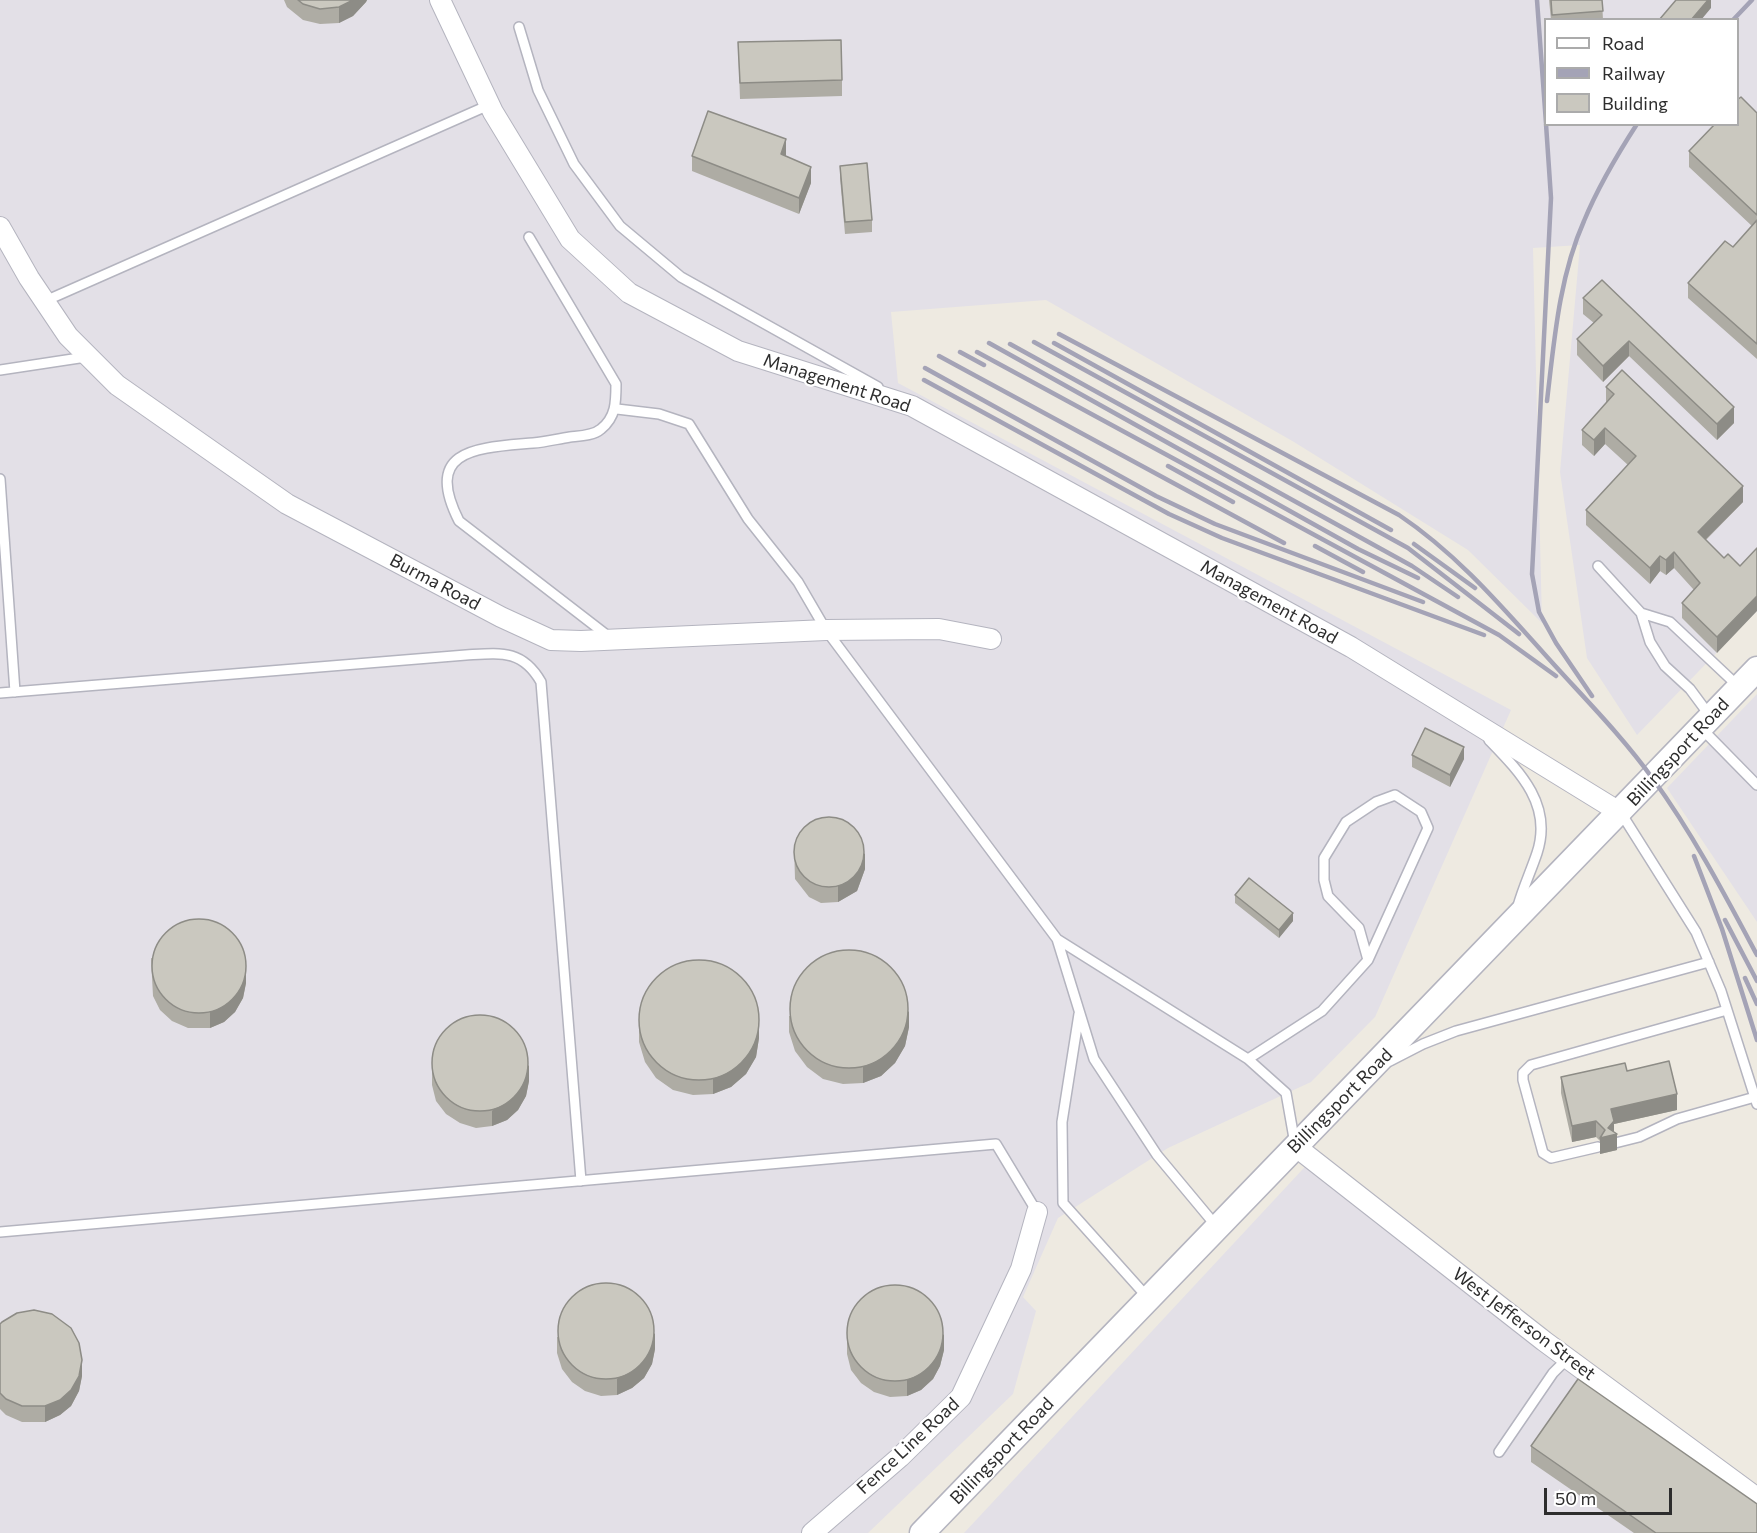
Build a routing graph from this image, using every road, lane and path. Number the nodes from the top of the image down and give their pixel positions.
1 (440, 0) edge
2 (519, 27) dead end
3 (489, 105) junction
4 (0, 227) edge
5 (529, 237) dead end
6 (45, 301) junction
7 (88, 356) junction
8 (0, 370) edge
9 (912, 406) junction
10 (617, 409) junction
11 (0, 479) edge
12 (1598, 566) dead end
13 (1641, 613) junction
14 (825, 630) junction
15 (992, 639) dead end
16 (612, 640) junction
17 (1757, 669) edge
18 (1739, 688) junction
19 (15, 692) junction
20 (0, 693) edge
21 (1469, 719) junction
22 (1706, 723) junction
23 (1757, 784) edge
24 (1621, 813) junction
25 (1513, 923) junction
26 (1057, 939) junction
27 (1368, 960) junction
28 (1709, 962) junction
29 (1727, 1010) junction
30 (1079, 1011) junction
31 (1248, 1059) junction
32 (1367, 1073) junction
33 (1756, 1101) edge
34 (1615, 1143) edge
35 (1295, 1146) junction
36 (1599, 1147) edge
37 (581, 1181) junction
38 (1037, 1212) joint
39 (1218, 1227) junction
40 (0, 1232) edge
41 (1150, 1300) junction
42 (1568, 1358) junction
43 (1499, 1452) dead end
44 (1757, 1498) edge
45 (812, 1533) edge
46 (922, 1533) edge

1 - 3 street, Management Road
2 - 9 lane
3 - 6 lane
3 - 9 street, Management Road
4 - 6 street, Burma Road
5 - 10 lane
6 - 7 street, Burma Road
7 - 8 lane
7 - 16 street, Burma Road
9 - 21 street, Management Road
10 - 14 lane
10 - 16 lane
11 - 19 lane
12 - 13 lane
13 - 18 lane
13 - 22 lane
14 - 15 street, Burma Road
14 - 16 street, Burma Road
14 - 26 lane
17 - 18 street, Billingsport Road
18 - 22 street, Billingsport Road
19 - 20 lane
19 - 37 lane
21 - 24 street, Management Road
21 - 25 lane
22 - 23 lane
22 - 24 street, Billingsport Road
24 - 25 street, Billingsport Road
24 - 28 lane
25 - 32 street, Billingsport Road
26 - 30 lane
26 - 31 lane
27 - 27 lane
27 - 31 lane
28 - 29 lane
28 - 32 lane
29 - 33 lane
29 - 36 lane
30 - 39 lane
30 - 41 lane
31 - 35 lane
32 - 35 street, Billingsport Road
33 - 34 lane
35 - 39 street, Billingsport Road
35 - 42 street, West Jefferson Street
37 - 38 lane
37 - 40 lane
38 - 45 street, Fence Line Road
39 - 41 street, Billingsport Road
41 - 46 street, Billingsport Road
42 - 43 lane
42 - 44 street, West Jefferson Street

